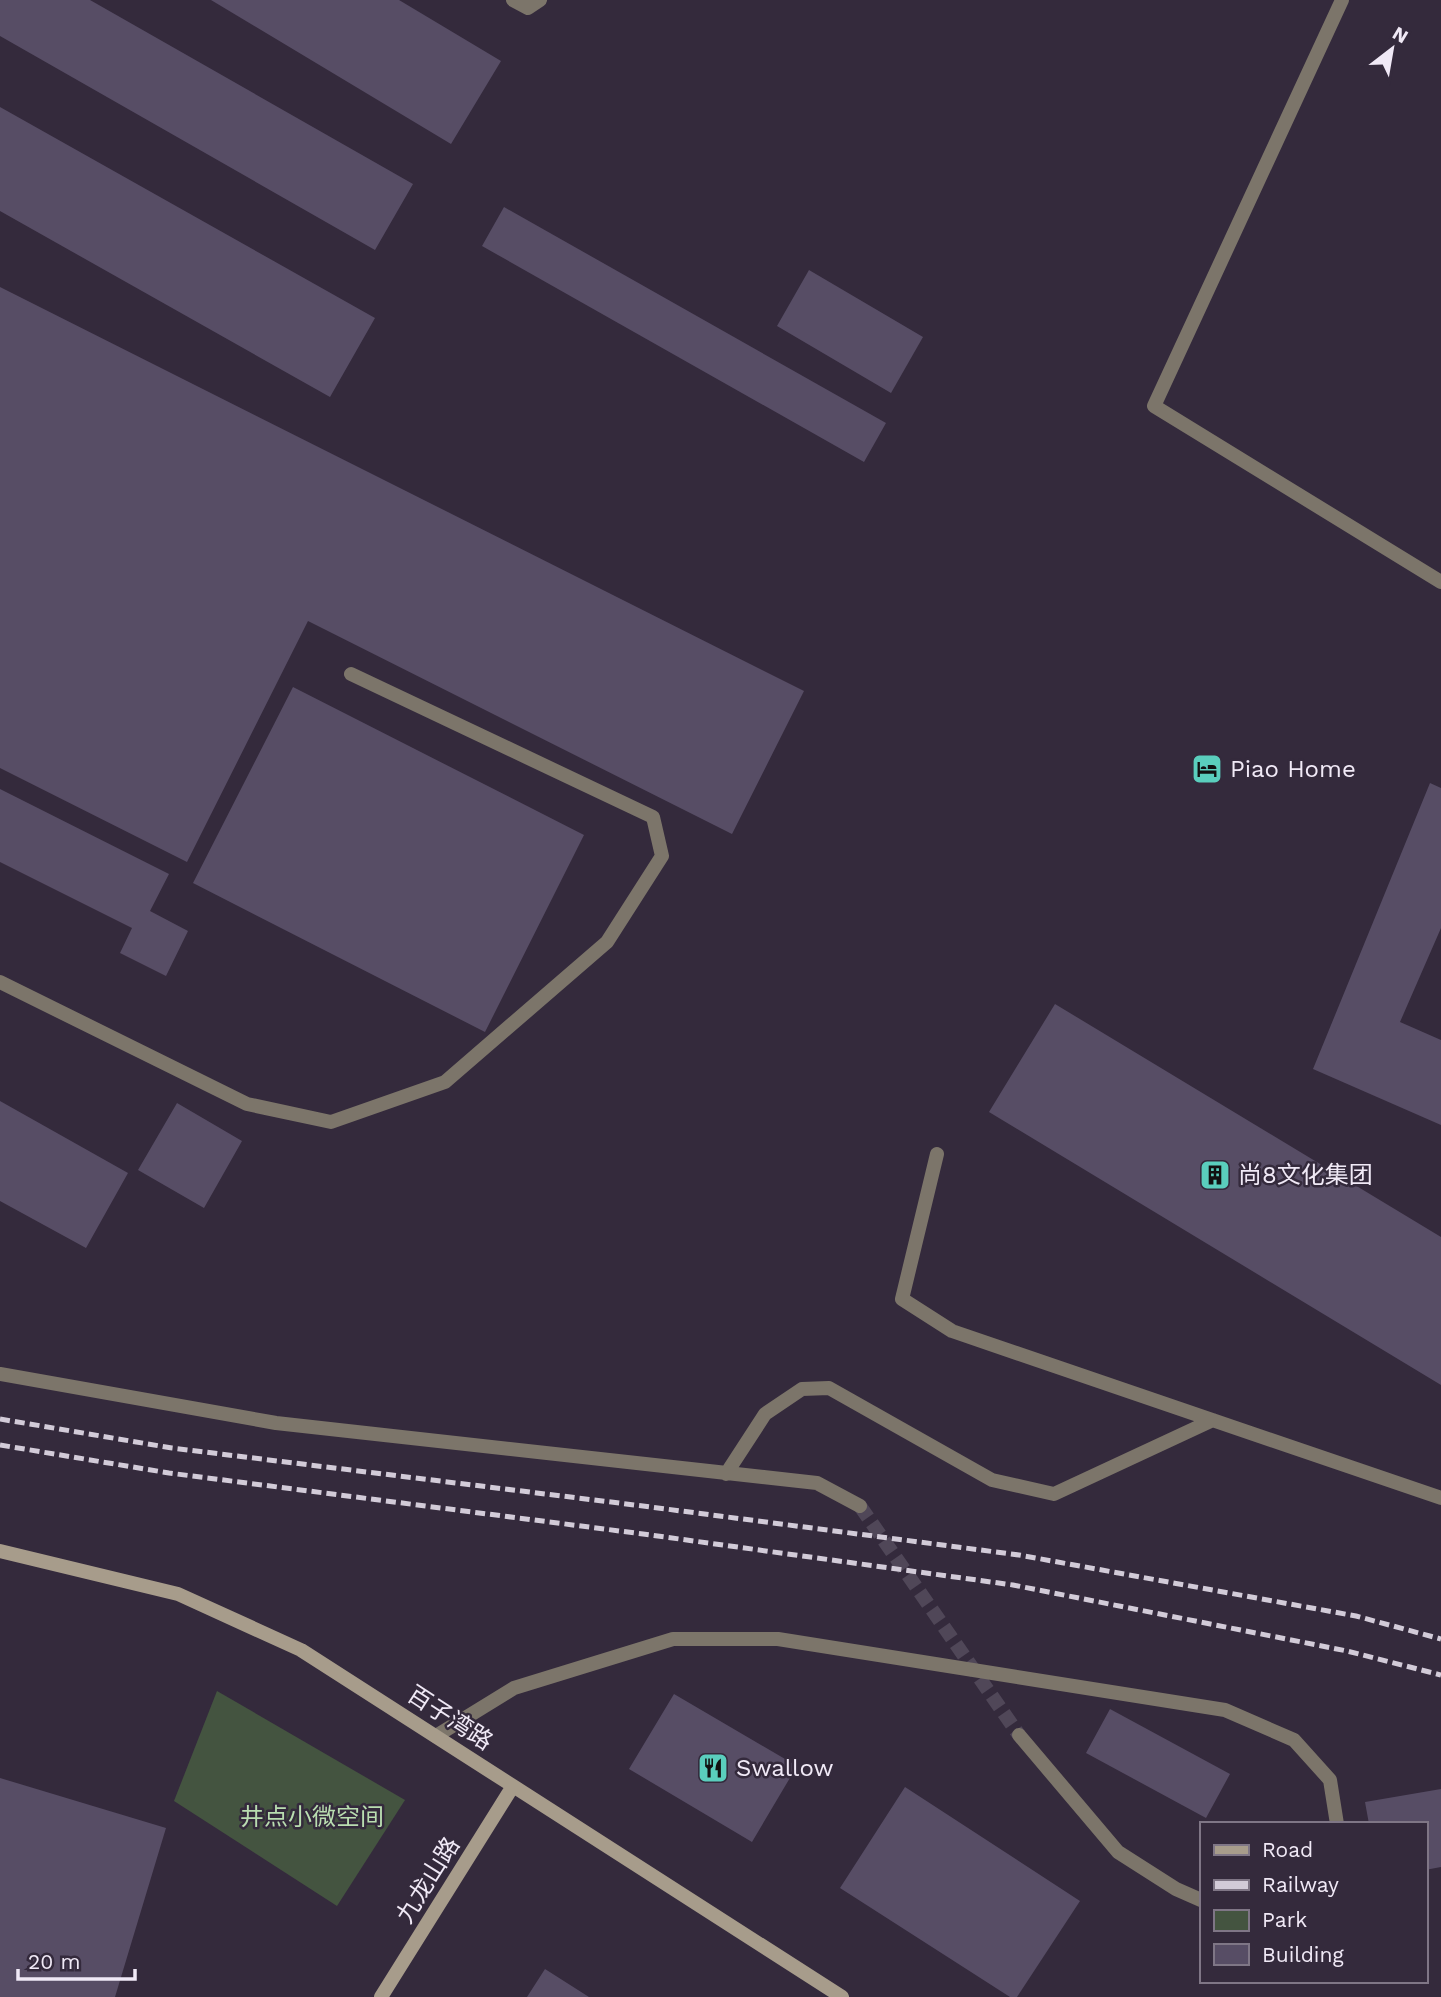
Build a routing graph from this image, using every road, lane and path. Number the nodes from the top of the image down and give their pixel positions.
1 (513, 0) edge
2 (540, 0) edge
3 (1342, 0) edge
4 (1441, 582) edge
5 (351, 674) dead end
6 (0, 982) edge
7 (937, 1153) dead end
8 (0, 1374) edge
9 (1213, 1420) junction
10 (726, 1474) junction
11 (1441, 1498) edge
12 (860, 1506) tunnel mouth
13 (0, 1550) edge
14 (1019, 1735) tunnel mouth
15 (436, 1736) junction
16 (513, 1786) junction
17 (1337, 1822) edge
18 (1200, 1900) edge
19 (381, 1997) edge
20 (842, 1997) edge

1 - 2 street
3 - 4 street
5 - 6 street
7 - 9 street
8 - 10 street
9 - 10 street
9 - 11 street
10 - 12 street
13 - 15 street, 百子湾路
14 - 18 street
15 - 16 street, 百子湾路
15 - 17 street
16 - 19 street, 九龙山路
16 - 20 street, 百子湾路

